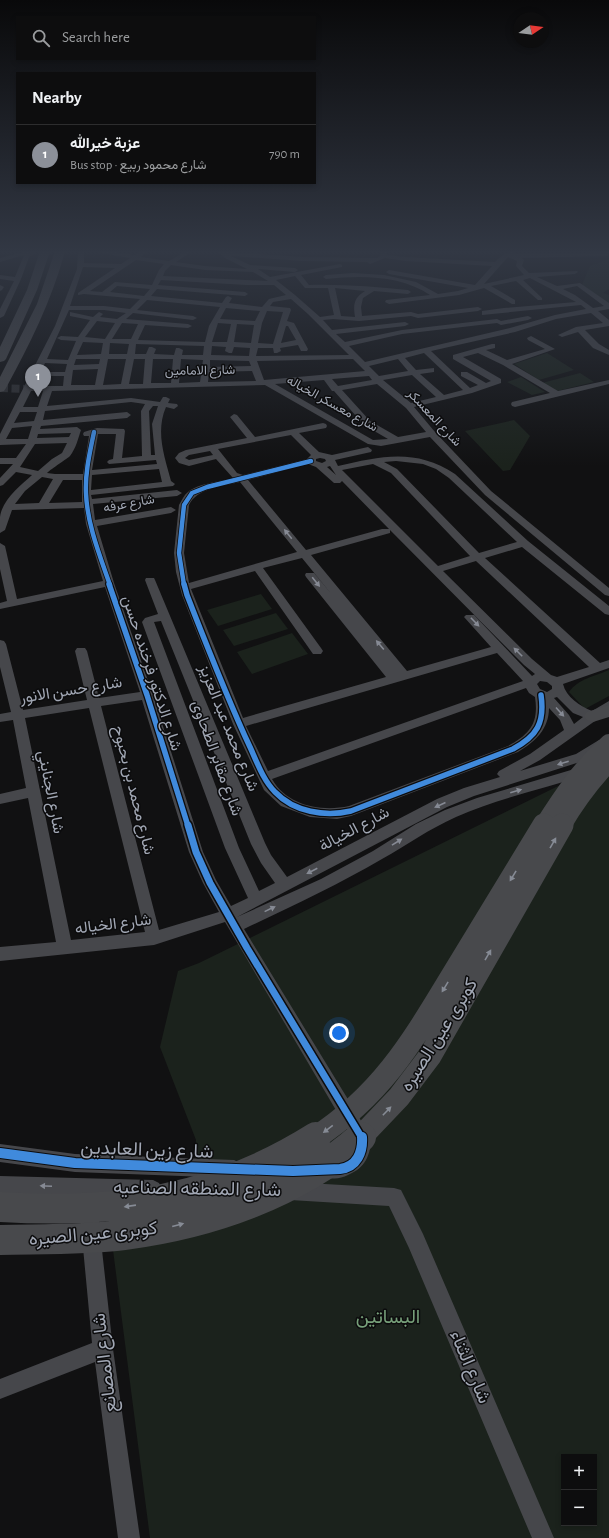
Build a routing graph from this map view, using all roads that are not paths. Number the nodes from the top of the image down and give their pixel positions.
1 (143, 322) edge
2 (283, 322) edge
3 (17, 323) edge
4 (35, 323) edge
5 (61, 323) edge
6 (63, 323) edge
7 (91, 323) edge
8 (118, 323) edge
9 (144, 323) edge
10 (165, 323) edge
11 (191, 323) edge
12 (215, 323) edge
13 (253, 323) edge
14 (258, 323) joint
15 (285, 323) edge
16 (321, 323) edge
17 (477, 323) edge
18 (484, 323) edge
19 (500, 323) edge
20 (536, 323) edge
21 (405, 324) dead end
22 (609, 324) edge
23 (234, 325) dead end
24 (459, 325) junction
25 (59, 326) junction
26 (579, 329) junction
27 (512, 330) junction
28 (330, 332) junction
29 (159, 334) junction
30 (498, 334) junction
31 (185, 335) junction
32 (565, 337) dead end
33 (61, 338) dead end
34 (531, 338) dead end
35 (473, 339) junction
36 (80, 340) junction
37 (107, 341) junction
38 (132, 342) junction
39 (300, 342) junction
40 (208, 344) junction
41 (609, 344) edge
42 (254, 345) junction
43 (344, 345) junction
44 (492, 346) dead end
45 (596, 346) junction
46 (229, 348) junction
47 (277, 348) junction
48 (424, 350) junction
49 (479, 350) junction
50 (609, 353) edge
51 (105, 356) junction
52 (129, 356) junction
53 (149, 356) junction
54 (399, 356) junction
55 (177, 357) junction
56 (356, 357) junction
57 (0, 358) edge
58 (207, 358) junction
59 (252, 359) junction
60 (310, 359) junction
61 (42, 361) junction
62 (506, 363) junction
63 (70, 365) junction
64 (364, 365) junction
65 (103, 366) junction
66 (472, 367) junction
67 (256, 368) junction
68 (206, 370) junction
69 (431, 370) dead end
70 (449, 372) junction
71 (414, 373) junction
72 (36, 374) junction
73 (464, 374) dead end
74 (326, 378) junction
75 (375, 378) junction
76 (609, 382) edge
77 (264, 383) junction
78 (147, 385) junction
79 (175, 385) junction
80 (204, 385) junction
81 (122, 386) junction
82 (486, 386) junction
83 (97, 387) junction
84 (0, 388) edge
85 (67, 388) junction
86 (29, 389) junction
87 (48, 389) junction
88 (335, 389) junction
89 (469, 391) junction
90 (557, 394) junction
91 (81, 397) junction
92 (443, 398) junction
93 (165, 401) junction
94 (121, 402) junction
95 (108, 403) junction
96 (150, 403) junction
97 (97, 404) junction
98 (515, 404) dead end
99 (43, 405) junction
100 (20, 406) junction
101 (174, 406) dead end
102 (409, 406) junction
103 (126, 415) dead end
104 (111, 417) junction
105 (234, 417) dead end
106 (84, 420) junction
107 (9, 426) junction
108 (323, 426) dead end
109 (63, 430) junction
110 (35, 432) junction
111 (94, 432) junction
112 (293, 432) junction
113 (432, 434) junction
114 (75, 435) junction
115 (57, 440) junction
116 (253, 440) junction
117 (396, 440) junction
118 (0, 442) edge
119 (212, 448) junction
120 (368, 450) dead end
121 (50, 452) dead end
122 (219, 456) junction
123 (61, 458) junction
124 (147, 458) junction
125 (399, 458) junction
126 (373, 460) junction
127 (0, 461) edge
128 (117, 461) junction
129 (162, 461) junction
130 (316, 461) junction
131 (332, 463) junction
132 (85, 464) junction
133 (16, 465) junction
134 (142, 468) junction
135 (394, 471) junction
136 (38, 474) junction
137 (59, 478) junction
138 (236, 478) junction
139 (0, 483) edge
140 (25, 485) junction
141 (145, 486) junction
142 (53, 488) junction
143 (177, 493) dead end
144 (87, 500) junction
145 (8, 507) junction
146 (42, 507) junction
147 (171, 510) dead end
148 (91, 524) junction
149 (0, 530) edge
150 (386, 531) junction
151 (524, 543) junction
152 (0, 546) edge
153 (300, 555) junction
154 (477, 557) junction
155 (257, 567) junction
156 (432, 571) junction
157 (150, 580) dead end
158 (108, 583) junction
159 (185, 587) junction
160 (609, 593) edge
161 (13, 603) junction
162 (0, 606) edge
163 (609, 612) edge
164 (164, 616) junction
165 (0, 644) edge
166 (500, 648) junction
167 (81, 651) dead end
168 (317, 651) dead end
169 (604, 666) edge
170 (399, 677) junction
171 (531, 682) junction
172 (554, 684) junction
173 (146, 695) junction
174 (543, 695) junction
175 (94, 703) junction
176 (609, 704) edge
177 (601, 714) edge
178 (18, 715) junction
179 (0, 718) edge
180 (239, 724) junction
181 (571, 731) junction
182 (609, 738) edge
183 (609, 743) edge
184 (609, 756) edge
185 (609, 763) edge
186 (264, 776) junction
187 (33, 792) junction
188 (469, 792) junction
189 (0, 799) edge
190 (364, 843) junction
191 (378, 855) junction
192 (338, 856) junction
193 (351, 870) junction
194 (284, 885) junction
195 (256, 900) junction
196 (232, 920) junction
197 (154, 938) junction
198 (65, 948) junction
199 (0, 954) edge
200 (0, 1153) edge
201 (293, 1171) junction
202 (0, 1185) edge
203 (85, 1187) junction
204 (298, 1191) junction
205 (394, 1197) joint
206 (0, 1207) edge
207 (0, 1232) edge
208 (0, 1239) edge
209 (48, 1241) junction
210 (93, 1244) junction
211 (102, 1349) junction
212 (0, 1389) edge
213 (128, 1538) edge
214 (543, 1538) edge

1 - 38 street
2 - 47 street
3 - 57 highway
4 - 84 highway
5 - 25 street
6 - 25 street
7 - 36 street
8 - 37 street
9 - 29 street
10 - 29 street
11 - 31 street
12 - 40 street
13 - 14 street
14 - 42 street
15 - 39 street
16 - 28 street, شارع المعسكر
17 - 24 street
18 - 30 street
19 - 27 street
20 - 27 street
21 - 28 street
22 - 26 street
23 - 46 street
24 - 35 street
24 - 43 street
25 - 61 street
26 - 32 street
26 - 45 street
27 - 30 street
28 - 43 street, شارع المعسكر
29 - 31 street
29 - 31 street
29 - 38 street
29 - 53 street
30 - 35 street
31 - 40 street
31 - 55 street
33 - 36 street
34 - 62 street
35 - 48 street
36 - 37 street
36 - 63 street
37 - 38 street
37 - 51 street
38 - 52 street
39 - 47 street
39 - 60 street
40 - 46 street
40 - 58 street
41 - 45 street
42 - 46 street
42 - 47 street
42 - 59 street
43 - 56 street, شارع المعسكر
44 - 49 street
45 - 50 street
48 - 54 street
48 - 70 street
49 - 62 street
49 - 66 street
51 - 52 street
51 - 63 street
51 - 65 street
52 - 53 street
52 - 81 street
53 - 55 street
53 - 78 street
54 - 64 street
54 - 71 street
55 - 58 street
55 - 79 street
56 - 60 street
56 - 64 street, شارع المعسكر
58 - 59 street
58 - 68 street
59 - 60 street
59 - 67 street
61 - 63 street
61 - 72 street
62 - 90 street
63 - 65 street
63 - 72 street
63 - 85 street
64 - 75 street, شارع المعسكر
65 - 83 street
66 - 70 street
66 - 82 street
67 - 68 street
67 - 77 street
68 - 80 street
69 - 71 street
70 - 89 street
71 - 75 street
71 - 92 street
72 - 86 street
73 - 82 street
74 - 75 street, شارع الامامين
74 - 77 street, شارع الامامين
74 - 88 street
75 - 88 street
75 - 102 street, شارع المعسكر
76 - 90 street
77 - 80 street, شارع الامامين
77 - 117 street, شارع معسكر الخياله
78 - 79 street, شارع الامامين
78 - 81 street, شارع الامامين
79 - 80 street, شارع الامامين
81 - 83 street, شارع الامامين
81 - 94 street
82 - 89 street
83 - 91 street, شارع الامامين
83 - 97 street
85 - 87 street, شارع الامامين
85 - 91 street, شارع الامامين
86 - 87 street, شارع الامامين
86 - 100 street
87 - 99 street
88 - 117 street
89 - 92 street
90 - 98 street
91 - 97 street
91 - 99 street
91 - 106 street
92 - 102 street
93 - 96 street
93 - 101 street
93 - 129 street
94 - 95 street
94 - 96 street
95 - 97 street
95 - 104 street
96 - 124 street
99 - 100 street
99 - 110 street
100 - 107 street
102 - 113 street, شارع المعسكر
103 - 104 street
104 - 106 street
105 - 116 street
106 - 110 street
107 - 110 street
107 - 118 street
108 - 112 street
109 - 110 street
109 - 114 street
109 - 115 street
110 - 115 street
110 - 118 street
110 - 133 street
111 - 114 street
111 - 128 street
111 - 132 street, شارع الدكتور فرخنده حسن
112 - 116 street
112 - 130 street
113 - 117 street, شارع معسكر الخياله
113 - 160 street, شارع المعسكر
114 - 115 street
114 - 123 street
115 - 121 street
116 - 119 street
119 - 122 street
119 - 122 street
120 - 131 street
122 - 138 street
123 - 132 street
123 - 136 street
124 - 128 street
124 - 129 street
125 - 126 street
125 - 135 street
125 - 151 street
126 - 131 street
126 - 135 street
127 - 133 street
128 - 132 street
129 - 134 street
129 - 141 street
130 - 131 street
130 - 138 street
130 - 150 street
131 - 156 street
132 - 134 street
132 - 137 street
132 - 144 street, شارع الدكتور فرخنده حسن
133 - 136 street
133 - 139 street
134 - 141 street
135 - 154 street
136 - 137 street
136 - 140 street
137 - 142 street
138 - 153 street
138 - 159 street
140 - 142 street
140 - 145 street
141 - 144 street
142 - 146 street
143 - 144 street
144 - 146 street
144 - 148 street, شارع الدكتور فرخنده حسن
145 - 146 street
145 - 149 street
147 - 148 street, شارع عرفه
148 - 158 street, شارع الدكتور فرخنده حسن
150 - 153 street
150 - 156 street
151 - 154 street
151 - 163 street
152 - 161 street
153 - 155 street
153 - 170 street
154 - 156 street
154 - 169 street
155 - 159 street
155 - 168 street
156 -> 166 street
172 -> 156 street
157 - 164 street, شارع محمد عبد العزيز
158 - 161 street
158 - 173 street, شارع الدكتور فرخنده حسن
159 - 180 street
161 - 162 street
164 - 194 street, شارع محمد عبد العزيز
164 - 195 street, شارع مقابر الطحاوى
165 - 178 street, شارع الجنايني
166 - 170 street
166 - 171 street
167 - 175 street, شارع محمد بن بحبوح
169 - 172 street
170 - 180 street
171 - 172 street
171 - 174 street
171 - 186 street
172 - 174 street
172 - 177 street
173 - 175 street, شارع حسن الانور
173 - 196 street, شارع الدكتور فرخنده حسن
174 -> 181 street
174 - 186 street
175 - 178 street, شارع حسن الانور
175 - 197 street, شارع محمد بن بحبوح
176 - 177 street
177 - 181 street
178 - 179 street, شارع حسن الانور
178 - 187 street, شارع الجنايني
180 - 186 street
181 - 188 street
182 -> 188 street, شارع الخيالة
183 -> 206 highway, كوبرى عين الصيره, bridge
191 -> 184 street, شارع الخيالة
209 -> 185 highway, كوبرى عين الصيره, bridge
187 - 189 street
187 - 198 street, شارع الجنايني
188 -> 190 street, شارع الخيالة
190 - 191 street
190 - 192 street, شارع الخيالة
191 - 193 street, شارع الخيالة
192 - 193 street
192 -> 194 street, شارع الخيالة
196 -> 193 street, شارع الخيالة
194 - 195 street, شارع الخيالة
195 - 196 street, شارع الخيالة
196 - 197 street, شارع الخياله
196 - 201 street, شارع الدكتور فرخنده حسن
197 - 198 street, شارع الخياله
198 - 199 street, شارع الخياله
200 - 201 street, شارع زين العابدين
201 - 204 street
203 -> 202 street, شارع المنطقه الصناعيه
203 - 204 street, شارع المنطقه الصناعيه
203 - 210 street, شارع المصانع
204 - 205 street, شارع المنطقه الصناعيه
205 - 214 street, شارع الثناء
207 - 209 highway, bridge
208 - 209 highway, كوبرى عين الصيره, bridge
208 - 210 street
210 - 211 street, شارع المصانع
211 - 212 street
211 - 213 street, شارع المصانع

